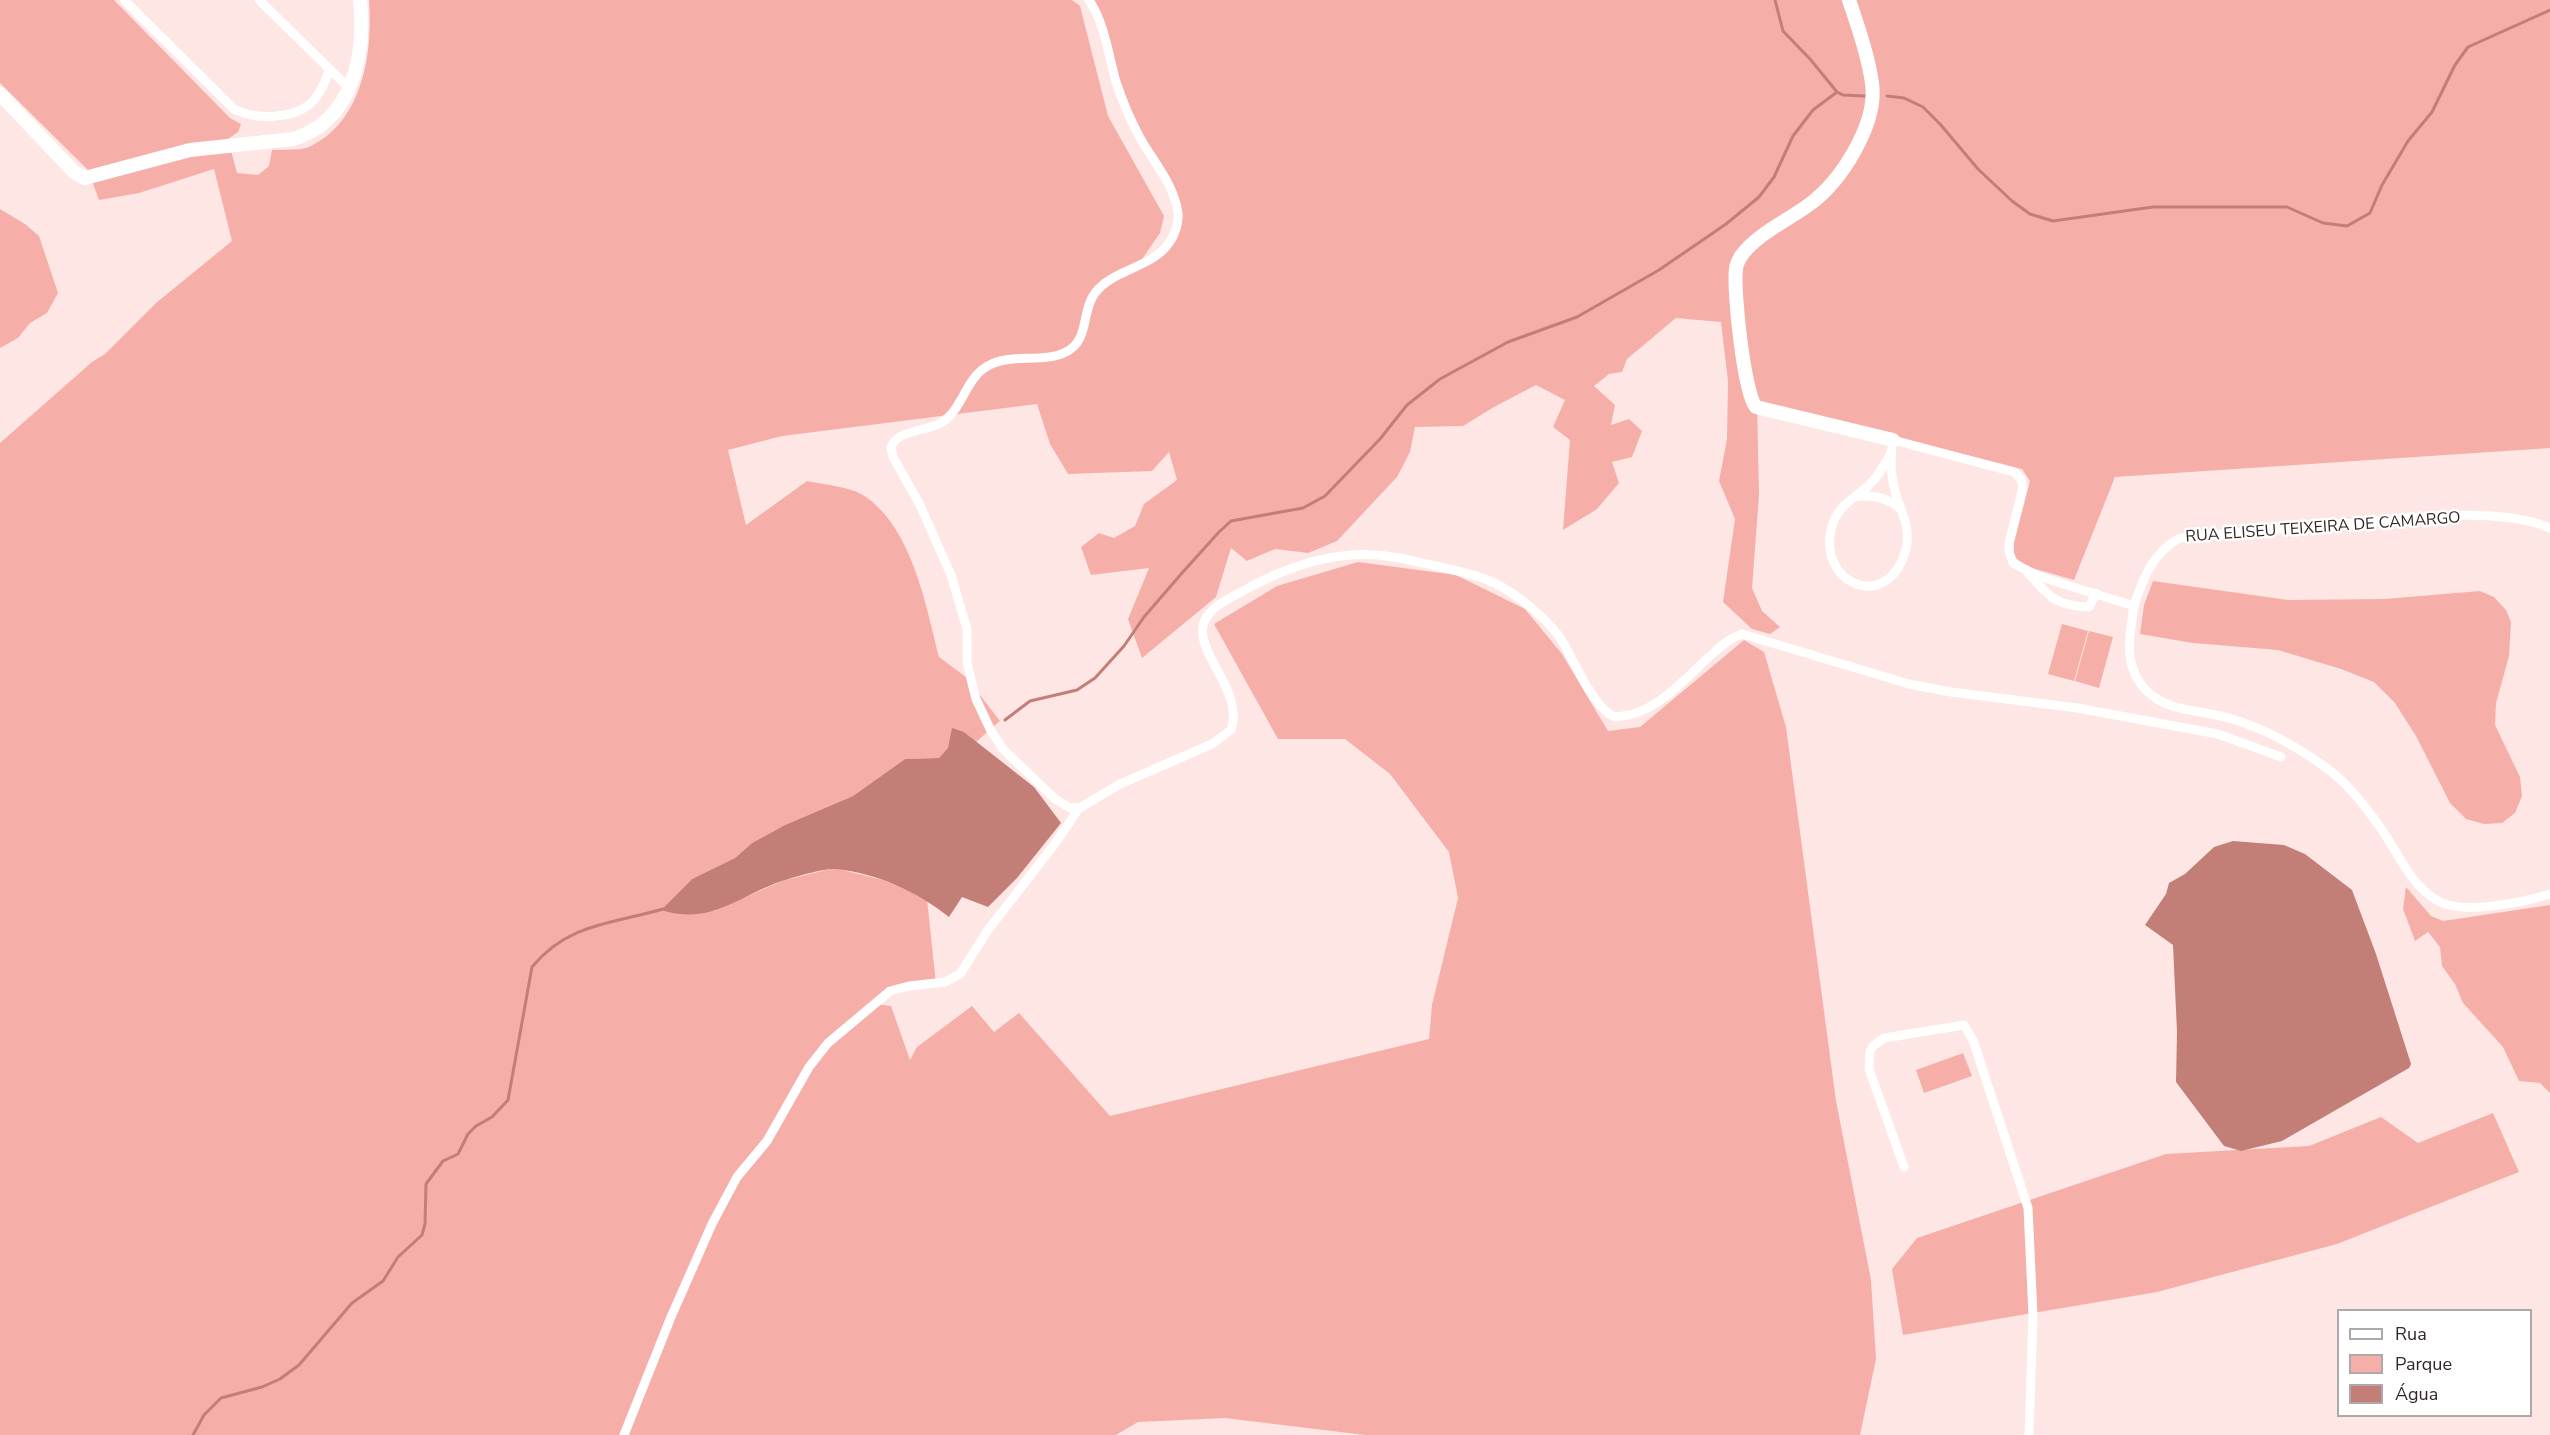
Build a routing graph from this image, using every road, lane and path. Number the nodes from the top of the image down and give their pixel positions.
1 (124, 0) edge
2 (259, 0) edge
3 (360, 0) edge
4 (1089, 0) edge
5 (1849, 0) edge
6 (328, 70) junction
7 (350, 89) junction
8 (0, 94) edge
9 (1892, 447) junction
10 (1854, 497) junction
11 (1902, 511) junction
12 (2550, 528) edge
13 (2026, 571) junction
14 (2096, 594) junction
15 (2134, 606) junction
16 (2281, 757) dead end
17 (1079, 808) junction
18 (2550, 894) edge
19 (1904, 1167) dead end
20 (624, 1435) edge
21 (2030, 1435) edge

1 - 6 street
2 - 6 street
3 - 7 street
4 - 17 street
5 - 9 street
6 - 7 street
7 - 8 street
9 - 10 street
9 - 11 street
9 - 13 street
10 - 11 street
10 - 11 street
12 - 15 street, RUA ELISEU TEIXEIRA DE CAMARGO
13 - 14 street
13 - 14 street
14 - 15 street
15 - 18 street, RUA ELISEU TEIXEIRA DE CAMARGO
16 - 17 street
17 - 20 street
19 - 21 street

